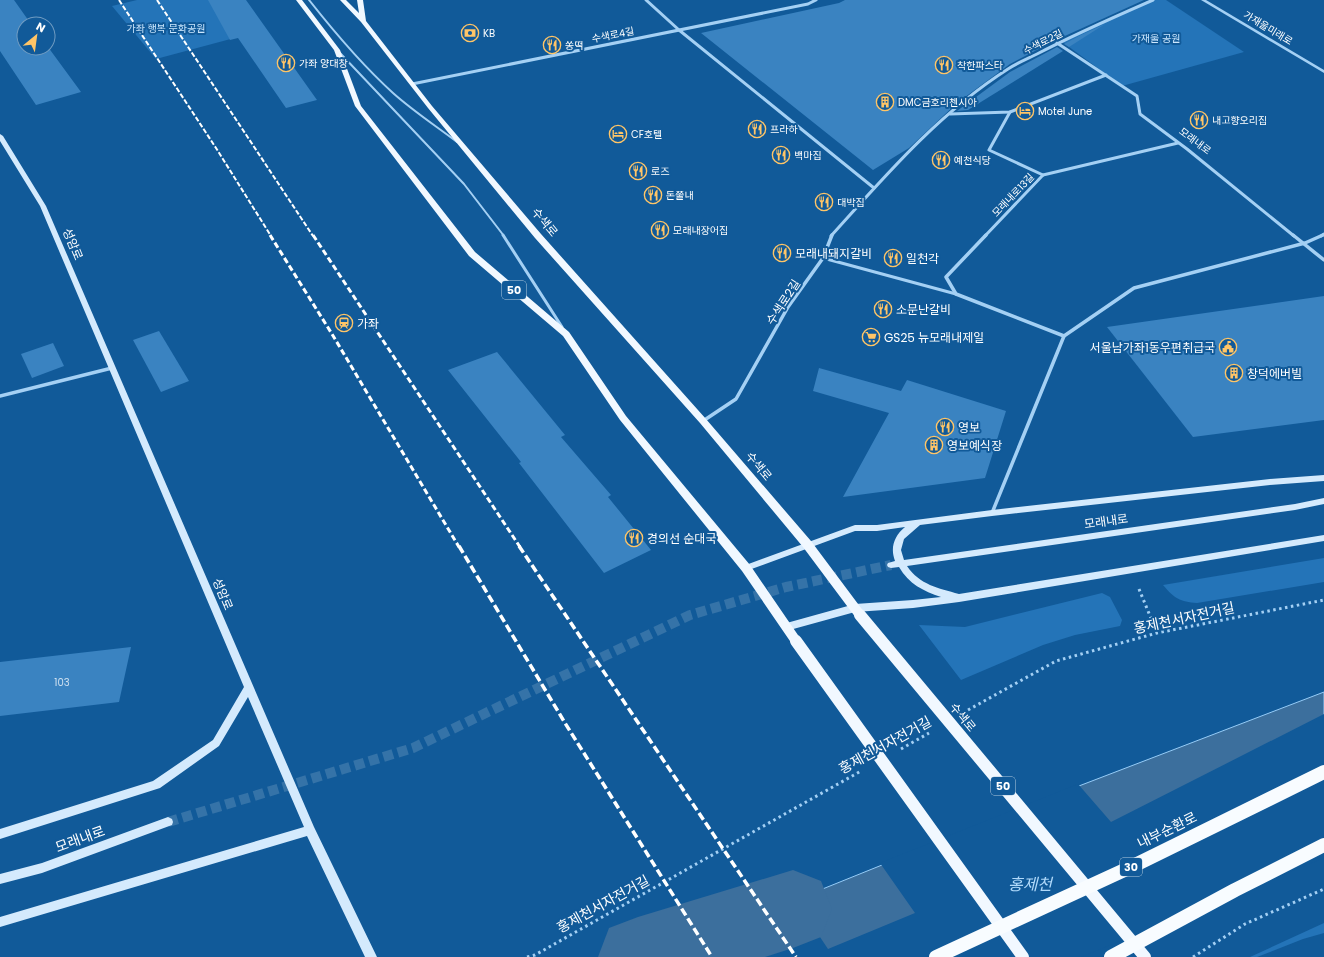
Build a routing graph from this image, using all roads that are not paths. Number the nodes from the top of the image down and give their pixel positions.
1 (299, 0) edge
2 (309, 0) edge
3 (343, 0) edge
4 (360, 0) edge
5 (646, 0) edge
6 (816, 0) edge
7 (1154, 0) edge
8 (1203, 0) edge
9 (363, 21) junction
10 (679, 30) junction
11 (1057, 43) junction
12 (337, 50) junction
13 (1324, 72) edge
14 (1106, 75) junction
15 (412, 84) junction
16 (1010, 112) junction
17 (949, 114) junction
18 (0, 136) edge
19 (1178, 143) junction
20 (463, 146) junction
21 (1043, 175) junction
22 (874, 188) junction
23 (1324, 234) edge
24 (1305, 243) junction
25 (823, 258) junction
26 (1324, 260) edge
27 (956, 294) junction
28 (566, 334) junction
29 (1064, 336) junction
30 (112, 368) junction
31 (0, 396) edge
32 (703, 421) junction
33 (1324, 478) edge
34 (1324, 501) edge
35 (992, 513) junction
36 (920, 522) junction
37 (1324, 538) edge
38 (807, 544) junction
39 (891, 565) tunnel mouth
40 (746, 568) junction
41 (959, 598) junction
42 (857, 611) junction
43 (786, 627) junction
44 (249, 687) junction
45 (1324, 772) edge
46 (168, 822) tunnel mouth
47 (310, 830) junction
48 (0, 834) edge
49 (1324, 845) edge
50 (0, 878) edge
51 (0, 922) edge
52 (371, 957) edge
53 (936, 957) edge
54 (1023, 957) edge
55 (1111, 957) edge
56 (1145, 957) edge

1 - 12 main road, 50
2 - 20 lane
3 - 9 main road, 수색로 / 50
4 - 9 main road
5 - 10 street
6 - 10 street, 수색로4길
7 - 11 street, 수색로2길
8 - 13 street, 가재울미래로
9 - 15 main road, 수색로 / 50
10 - 15 street, 수색로4길
10 - 22 street
11 - 14 street, 모래내로
11 - 17 street, 수색로2길
12 - 28 lane
12 - 28 main road, 50
14 - 16 street
14 - 19 street, 모래내로
15 - 20 main road, 수색로 / 50
16 - 17 street
16 - 21 street
17 - 22 street, 수색로2길
18 - 30 main road, 성암로
19 - 21 street, 모래내로13길
19 - 24 street, 모래내로
20 - 32 main road, 수색로 / 50
21 - 27 street, 모래내로13길
22 - 25 street, 수색로2길
23 - 24 street
24 - 26 street, 모래내로
24 - 29 street
25 - 27 lane
25 - 32 street, 수색로2길
27 - 29 street
28 - 40 main road, 50
29 - 35 street
30 - 31 street
30 - 44 main road, 성암로
32 - 38 main road, 수색로 / 50
33 - 35 main road
34 - 39 main road, 모래내로
35 - 36 main road
36 - 38 main road
36 - 41 main road
37 - 41 main road
38 - 40 main road
38 - 42 main road, 수색로 / 50
40 - 43 main road, 50
41 - 42 main road
42 - 43 main road
42 - 56 main road, 수색로 / 50, bridge
43 - 54 main road, 50, bridge
44 - 47 main road, 성암로
44 - 48 main road
45 - 53 highway, 내부순환로 / 30, bridge
46 - 50 main road, 모래내로
47 - 51 main road
47 - 52 main road, 성암로
49 - 55 highway, bridge

